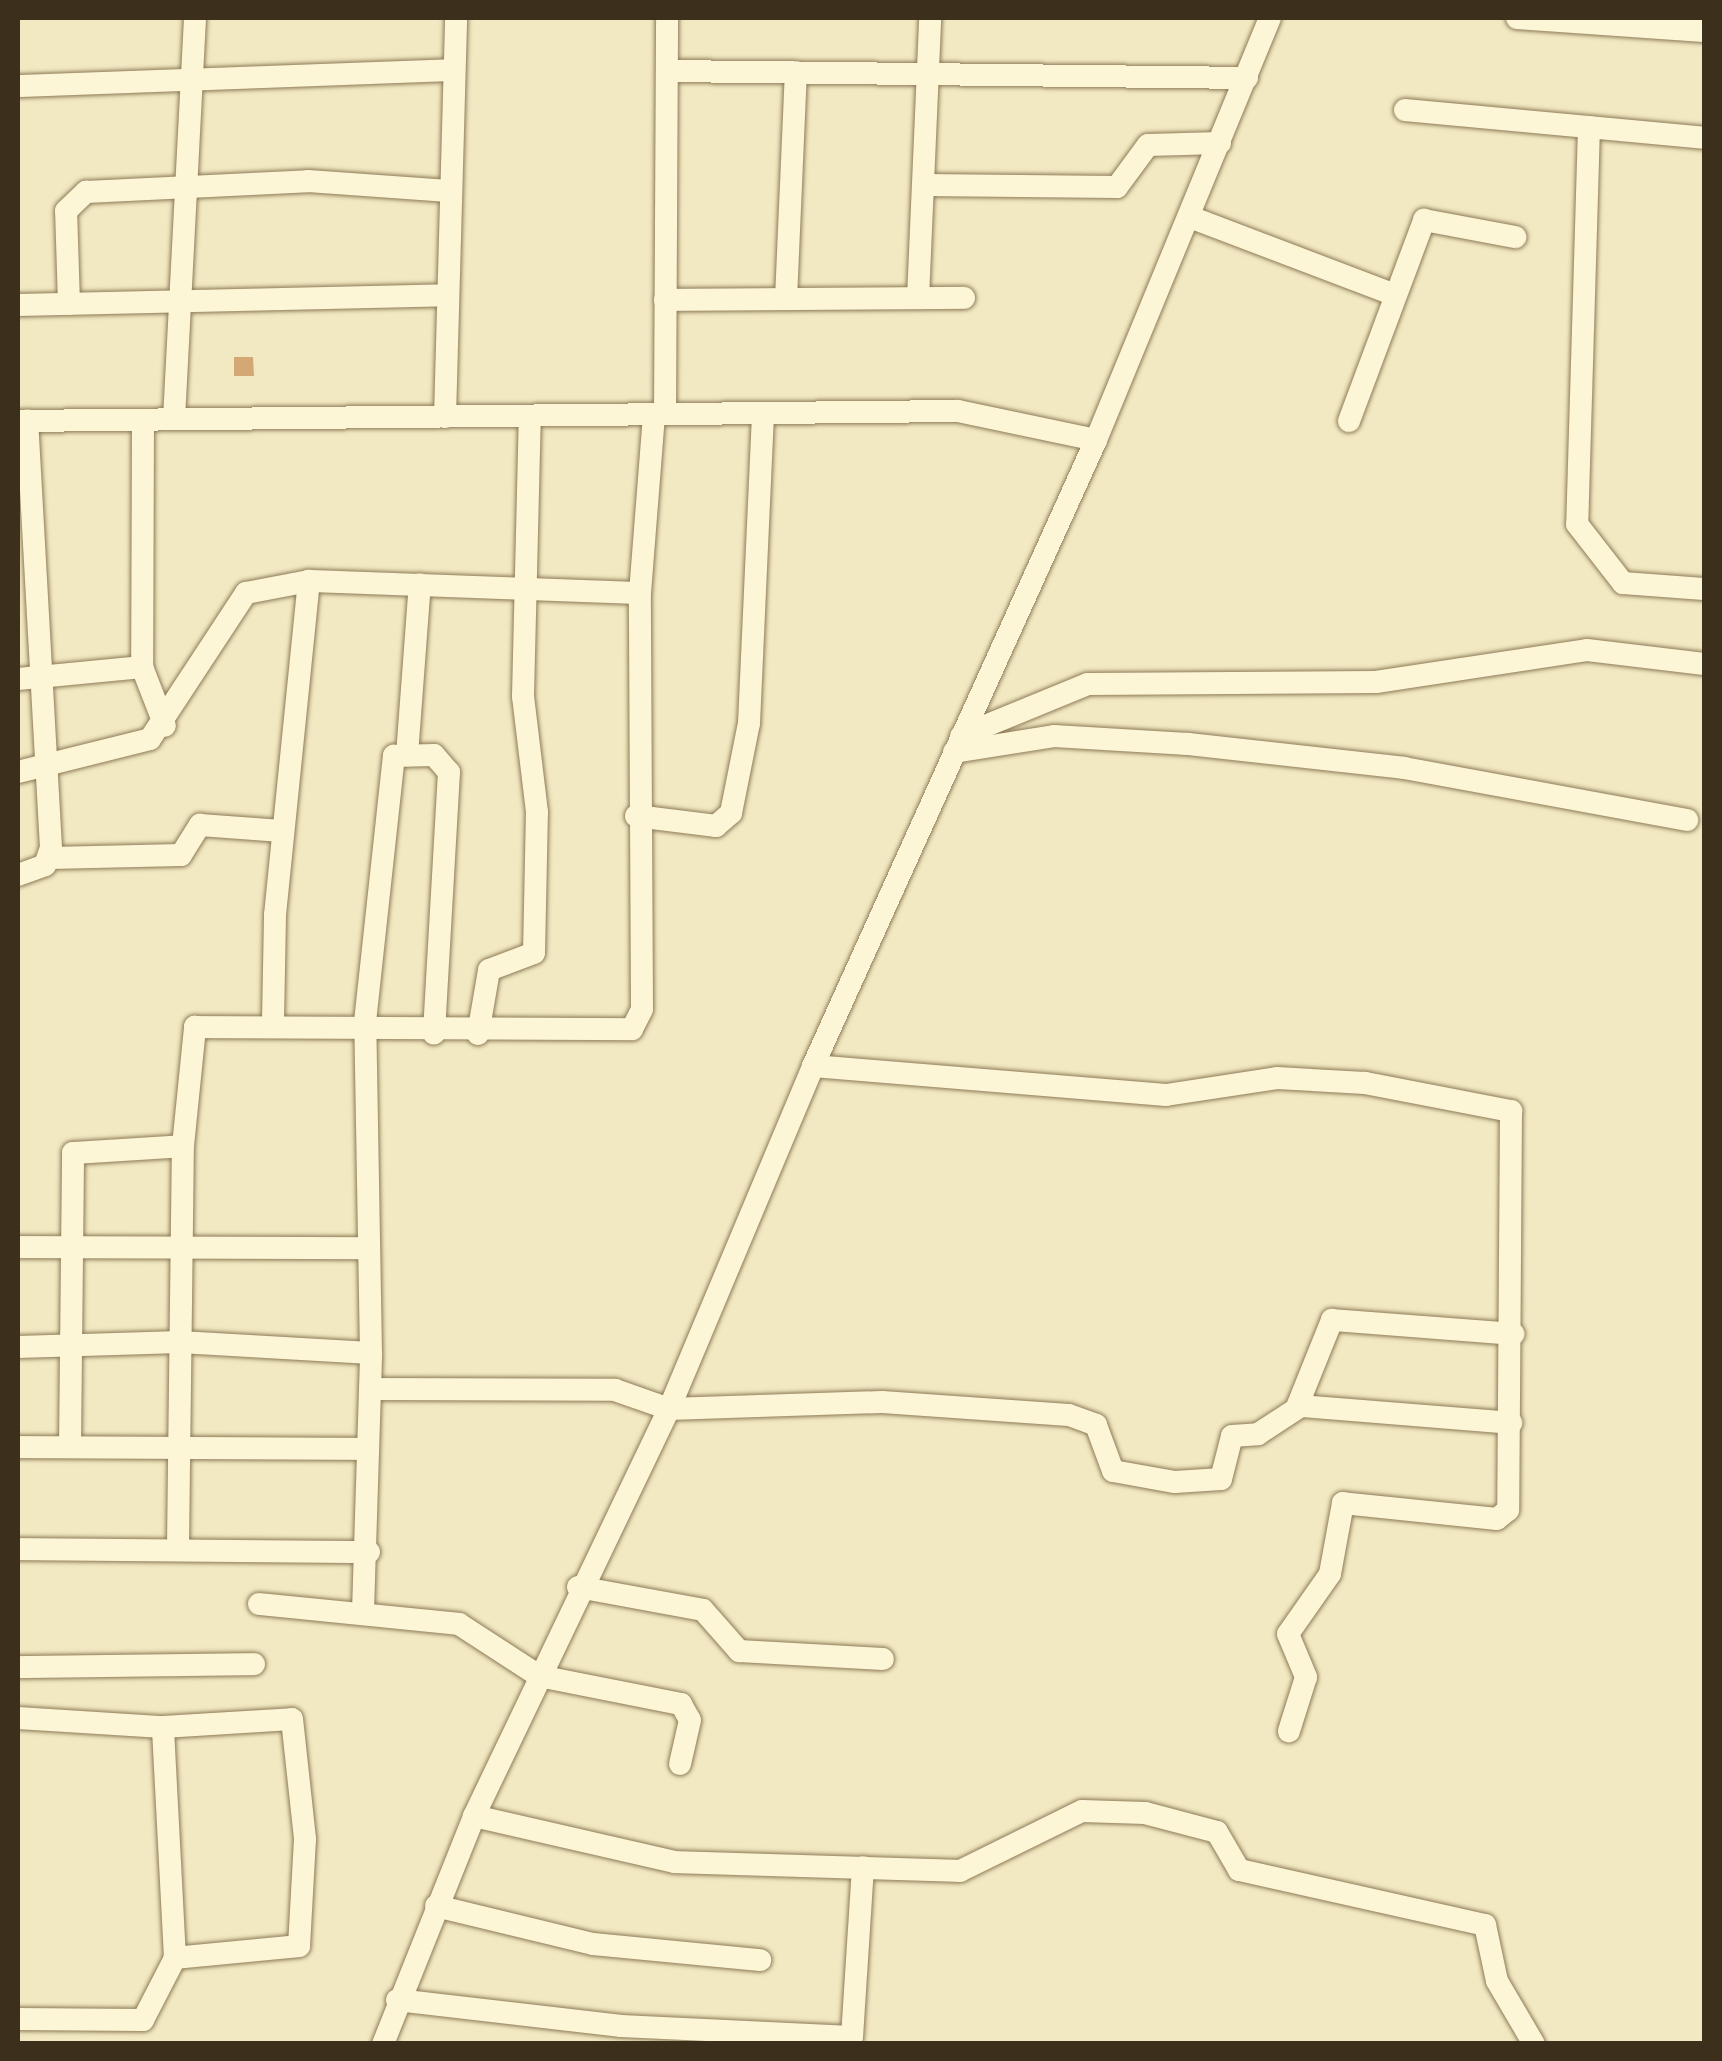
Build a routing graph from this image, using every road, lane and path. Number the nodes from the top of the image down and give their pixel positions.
1 (195, 18) edge
2 (456, 18) edge
3 (667, 18) edge
4 (930, 18) edge
5 (1270, 18) edge
6 (1517, 18) edge
7 (1704, 30) edge
8 (454, 70) junction
9 (669, 71) junction
10 (796, 72) junction
11 (193, 78) junction
12 (928, 78) junction
13 (1247, 78) junction
14 (18, 86) edge
15 (1405, 110) dead end
16 (1590, 128) junction
17 (1704, 138) edge
18 (1220, 143) junction
19 (922, 185) junction
20 (184, 188) junction
21 (450, 192) junction
22 (1190, 217) junction
23 (1514, 237) dead end
24 (448, 295) junction
25 (1395, 295) junction
26 (918, 298) junction
27 (964, 298) dead end
28 (180, 299) junction
29 (786, 299) junction
30 (665, 300) junction
31 (69, 304) junction
32 (18, 305) edge
33 (659, 414) junction
34 (763, 414) junction
35 (530, 416) junction
36 (446, 417) junction
37 (174, 419) junction
38 (142, 420) junction
39 (22, 421) edge
40 (1348, 422) dead end
41 (1096, 440) junction
42 (309, 580) junction
43 (420, 584) junction
44 (528, 587) junction
45 (1704, 589) edge
46 (640, 593) junction
47 (1704, 664) edge
48 (142, 667) junction
49 (42, 675) junction
50 (18, 678) edge
51 (165, 726) junction
52 (957, 744) junction
53 (407, 755) junction
54 (47, 767) junction
55 (18, 772) edge
56 (636, 816) junction
57 (1687, 820) dead end
58 (282, 831) junction
59 (50, 858) junction
60 (18, 875) edge
61 (273, 1021) junction
62 (365, 1022) junction
63 (434, 1034) junction
64 (478, 1034) junction
65 (812, 1066) junction
66 (183, 1146) junction
67 (18, 1247) edge
68 (74, 1247) junction
69 (369, 1248) junction
70 (186, 1254) junction
71 (1513, 1334) junction
72 (180, 1342) junction
73 (18, 1346) edge
74 (72, 1348) junction
75 (371, 1353) junction
76 (370, 1389) junction
77 (1296, 1406) junction
78 (669, 1409) junction
79 (1511, 1423) junction
80 (182, 1444) junction
81 (18, 1447) edge
82 (70, 1447) junction
83 (368, 1449) junction
84 (178, 1547) junction
85 (18, 1549) edge
86 (369, 1552) junction
87 (578, 1587) junction
88 (259, 1604) dead end
89 (363, 1612) junction
90 (883, 1658) dead end
91 (254, 1664) dead end
92 (18, 1667) edge
93 (539, 1676) junction
94 (18, 1718) edge
95 (163, 1727) junction
96 (1289, 1732) dead end
97 (680, 1764) dead end
98 (474, 1816) junction
99 (864, 1867) junction
100 (436, 1906) junction
101 (175, 1958) junction
102 (760, 1960) dead end
103 (397, 2000) junction
104 (18, 2020) edge
105 (143, 2032) edge
106 (383, 2044) edge
107 (1534, 2044) edge

1 - 11 street
2 - 8 street
3 - 9 street
4 - 12 street
5 - 13 street
6 - 7 street
8 - 11 street
8 - 21 street
9 - 10 street
9 - 30 street
10 - 12 street
10 - 29 street
11 - 14 street
11 - 20 street
12 - 13 street
12 - 19 street
13 - 18 street
15 - 16 street
16 - 17 street
16 - 45 street
18 - 19 street
18 - 22 street
19 - 26 street
20 - 21 street
20 - 28 street
20 - 31 street
21 - 24 street
22 - 25 street
22 - 41 street
23 - 25 street
24 - 28 street
24 - 36 street
25 - 40 street
26 - 27 street
26 - 29 street
28 - 31 street
28 - 37 street
29 - 30 street
30 - 33 street
31 - 32 street
33 - 34 street
33 - 35 street
33 - 46 street
34 - 41 street
34 - 56 street
35 - 36 street
35 - 44 street
36 - 37 street
37 - 38 street
38 - 39 street
38 - 48 street
39 - 49 street
41 - 52 street
42 - 43 street
42 - 51 street
42 - 58 street
43 - 44 street
43 - 53 street
44 - 46 street
44 - 64 street
46 - 56 street
47 - 52 street
48 - 49 street
48 - 51 street
49 - 50 street
49 - 54 street
51 - 54 street
52 - 57 street
52 - 65 street
53 - 62 street
53 - 63 street
54 - 55 street
54 - 59 street
56 - 64 street
58 - 59 street
58 - 61 street
59 - 60 street
61 - 62 street
61 - 66 street
62 - 63 street
62 - 69 street
63 - 64 street
65 - 71 street
65 - 78 street
66 - 68 street
66 - 70 street
67 - 68 street
68 - 70 street
68 - 74 street
69 - 70 street
69 - 75 street
70 - 72 street
71 - 77 street
71 - 79 street
72 - 74 street
72 - 75 street
72 - 80 street
73 - 74 street
74 - 82 street
75 - 76 street
76 - 78 street
76 - 83 street
77 - 78 street
77 - 79 street
78 - 87 street
79 - 96 street
80 - 82 street
80 - 83 street
80 - 84 street
81 - 82 street
83 - 86 street
84 - 85 street
84 - 86 street
86 - 89 street
87 - 90 street
87 - 93 street
88 - 89 street
89 - 93 street
91 - 92 street
93 - 97 street
93 - 98 street
94 - 95 street
95 - 101 street
95 - 101 street
98 - 99 street
98 - 100 street
99 - 103 street
99 - 107 street
100 - 102 street
100 - 103 street
101 - 105 street
103 - 106 street
104 - 105 street

